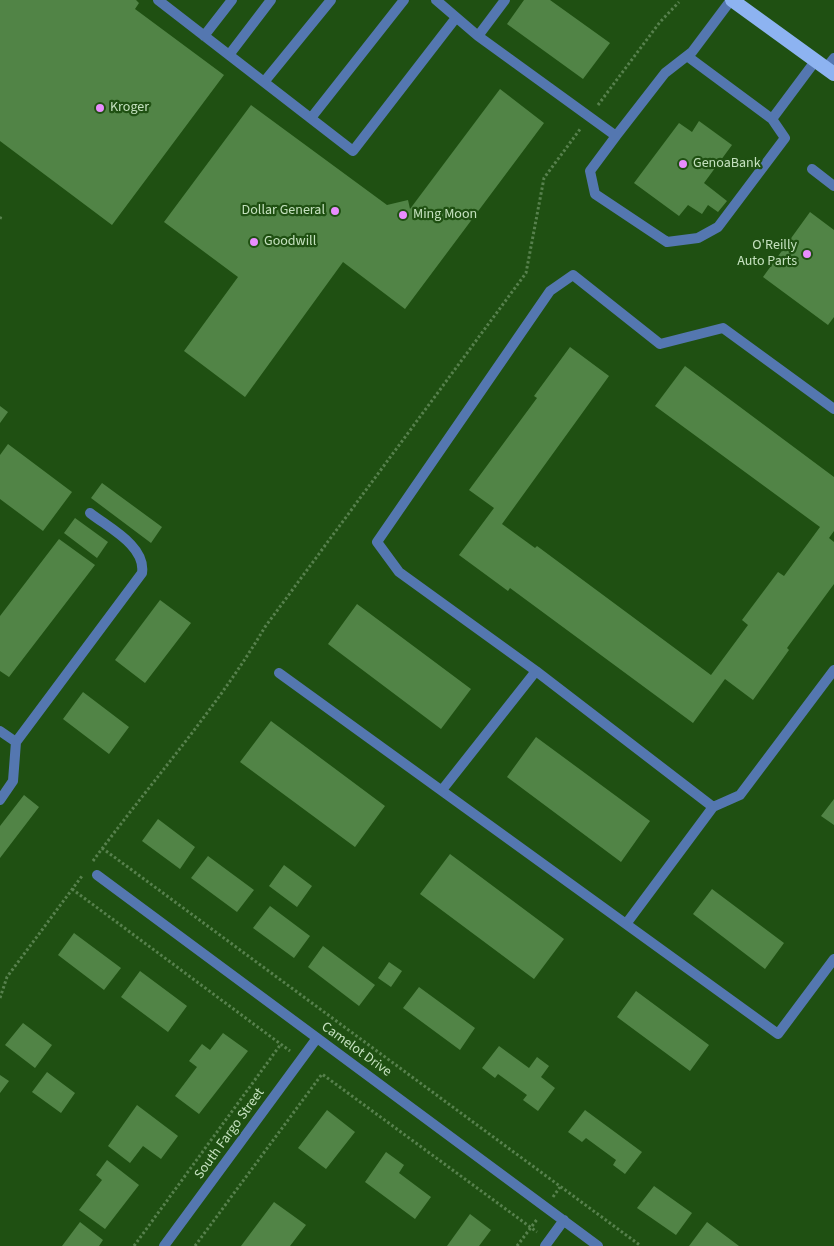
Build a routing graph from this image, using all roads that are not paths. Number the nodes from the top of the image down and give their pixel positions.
1 (158, 0) edge
2 (232, 0) edge
3 (271, 0) edge
4 (331, 0) edge
5 (404, 0) edge
6 (436, 0) edge
7 (505, 0) edge
8 (731, 0) edge
9 (455, 19) junction
10 (204, 36) junction
11 (478, 36) junction
12 (229, 56) junction
13 (687, 56) junction
14 (827, 65) edge
15 (264, 82) junction
16 (311, 118) junction
17 (772, 118) junction
18 (616, 136) junction
19 (812, 169) dead end
20 (834, 186) edge
21 (834, 409) edge
22 (90, 513) dead end
23 (834, 670) edge
24 (536, 671) junction
25 (280, 673) dead end
26 (0, 731) edge
27 (16, 742) junction
28 (442, 790) junction
29 (0, 800) edge
30 (713, 807) junction
31 (97, 875) dead end
32 (626, 924) junction
33 (834, 959) edge
34 (317, 1038) junction
35 (564, 1220) junction
36 (544, 1241) edge
37 (164, 1246) edge
38 (598, 1246) edge

1 - 10 street
2 - 10 street
3 - 12 street
4 - 15 street
5 - 16 street
6 - 9 street
7 - 11 street
8 - 13 street
8 - 14 highway
9 - 11 street
9 - 16 street
10 - 12 street
11 - 18 street
12 - 15 street
13 - 17 street
13 - 18 street
14 - 17 street
15 - 16 street
17 - 18 street
19 - 20 street
21 - 24 street
22 - 27 street
23 - 30 street
24 - 28 street
24 - 30 street
25 - 28 street
26 - 27 street
27 - 29 street
28 - 32 street
30 - 32 street
31 - 34 street, Camelot Drive
32 - 33 street
34 - 35 street, Camelot Drive
34 - 37 street, South Fargo Street
35 - 36 street
35 - 38 street, Camelot Drive

